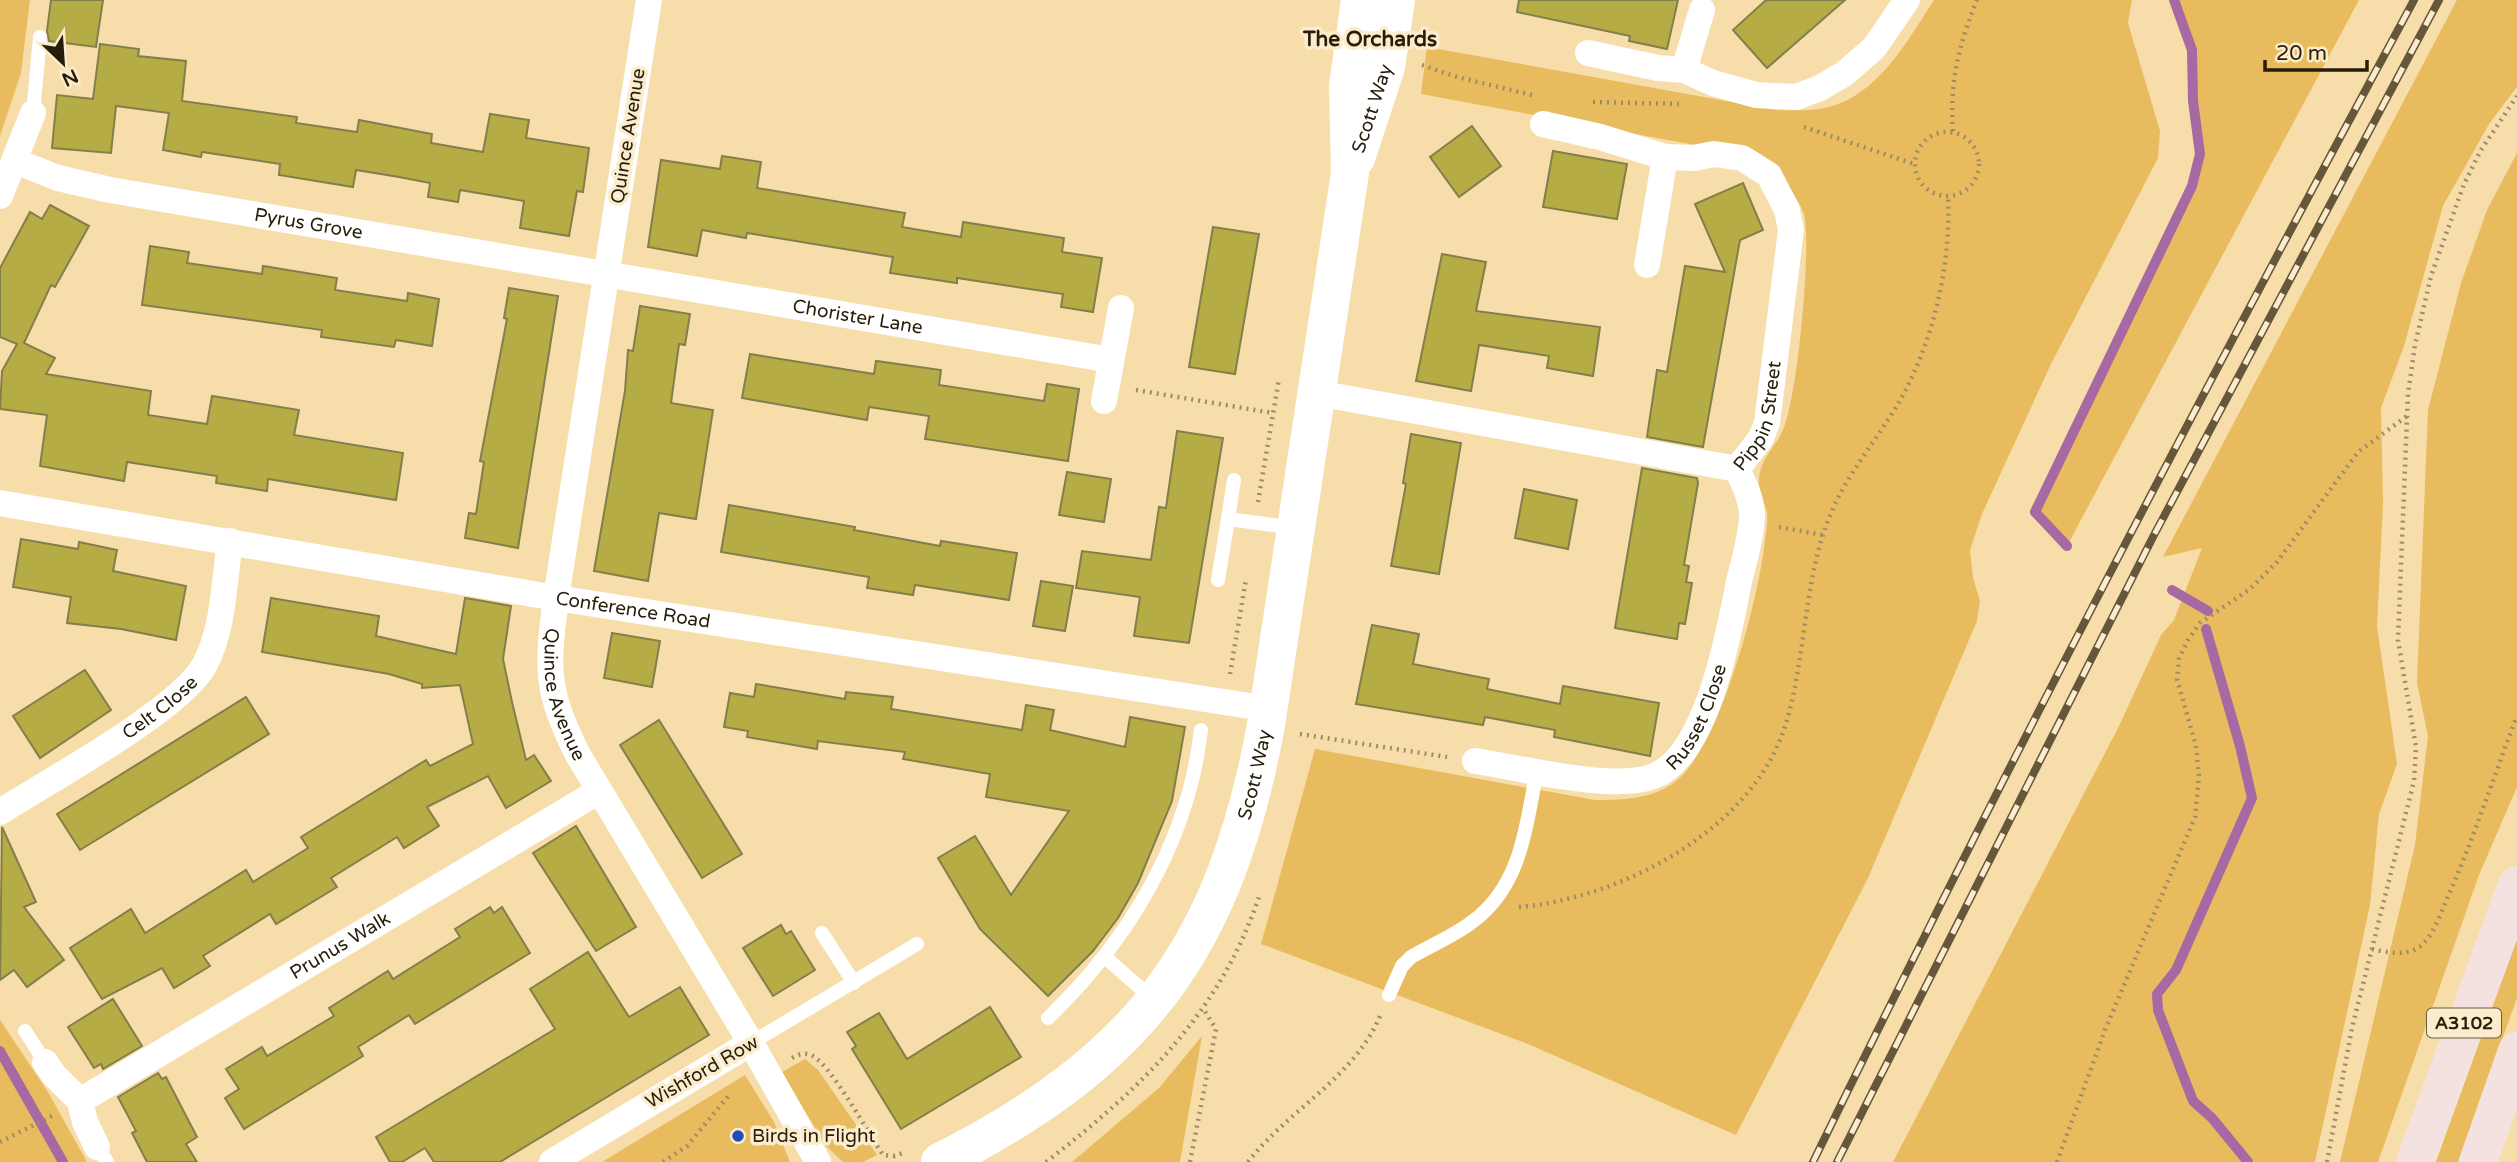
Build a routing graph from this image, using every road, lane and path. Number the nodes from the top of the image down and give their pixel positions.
1 (649, 0) edge
2 (1360, 0) edge
3 (1396, 0) edge
4 (1907, 0) edge
5 (1977, 0) edge
6 (1702, 10) dead end
7 (40, 37) dead end
8 (1389, 52) junction
9 (1588, 53) dead end
10 (1684, 70) junction
11 (1543, 96) dead end
12 (2517, 96) edge
13 (1590, 102) dead end
14 (1690, 105) dead end
15 (33, 113) joint
16 (1543, 124) dead end
17 (1799, 125) dead end
18 (1953, 132) junction
19 (1665, 157) junction
20 (15, 161) junction
21 (1914, 164) junction
22 (1350, 173) junction
23 (0, 196) edge
24 (1948, 196) junction
25 (1647, 265) dead end
26 (605, 274) junction
27 (1121, 308) dead end
28 (1107, 382) junction
29 (1317, 393) junction
30 (1273, 413) dead end
31 (2407, 415) junction
32 (1737, 469) junction
33 (1234, 480) dead end
34 (0, 503) edge
35 (1228, 519) junction
36 (1752, 523) junction
37 (1296, 528) junction
38 (1823, 535) junction
39 (230, 541) junction
40 (1218, 580) dead end
41 (556, 598) junction
42 (2517, 716) edge
43 (1281, 721) junction
44 (1201, 730) dead end
45 (1475, 761) joint
46 (1537, 770) junction
47 (598, 791) junction
48 (0, 811) edge
49 (2517, 885) edge
50 (1492, 903) junction
51 (822, 933) dead end
52 (917, 944) dead end
53 (2372, 949) junction
54 (1105, 957) junction
55 (854, 983) junction
56 (1389, 995) joint
57 (1155, 1000) junction
58 (1048, 1018) dead end
59 (25, 1031) dead end
60 (751, 1043) junction
61 (2517, 1051) edge
62 (45, 1062) joint
63 (1094, 1064) junction
64 (768, 1072) junction
65 (1124, 1097) junction
66 (70, 1107) junction
67 (0, 1142) edge
68 (102, 1154) edge
69 (923, 1157) edge
70 (552, 1162) edge
71 (663, 1162) edge
72 (818, 1162) edge
73 (1046, 1162) edge
74 (1190, 1162) edge
75 (1248, 1162) edge
76 (2057, 1162) edge
77 (2326, 1162) edge
78 (2415, 1162) edge
79 (2478, 1162) edge

1 - 26 street, Quince Avenue
2 - 22 street, Scott Way
3 - 8 street, Scott Way
4 - 10 street
5 - 18 path
6 - 10 street
7 - 15 lane
8 - 11 path
8 - 22 street, Scott Way
9 - 10 street
12 - 31 path
13 - 14 path
15 - 20 street
16 - 19 street, Pippin Street
17 - 21 path
18 - 21 path
18 - 24 path
19 - 25 street
19 - 32 street, Pippin Street
20 - 23 street
20 - 26 street, Pyrus Grove
21 - 24 path
22 - 29 street, Scott Way
24 - 38 path
26 - 28 street, Chorister Lane
26 - 41 street, Quince Avenue
27 - 28 street
28 - 30 path
29 - 32 street, Pippin Street
29 - 37 street, Scott Way
31 - 53 path
31 - 76 path
32 - 36 street, Russet Close
33 - 35 lane
34 - 39 street, Conference Road
35 - 37 lane
35 - 40 lane
36 - 38 path
36 - 46 street, Russet Close
37 - 43 street, Scott Way
38 - 50 path
39 - 41 street, Conference Road
39 - 48 street, Celt Close
41 - 43 street, Conference Road
41 - 47 street, Quince Avenue
42 - 53 path
43 - 45 path
43 - 57 street, Scott Way
44 - 54 lane
45 - 46 street, Russet Close
46 - 50 lane
47 - 60 street, Quince Avenue
47 - 66 street, Prunus Walk
49 - 78 main road, A3102
50 - 56 lane
51 - 55 lane
52 - 55 lane, Wishford Row
53 - 77 path
54 - 57 lane
54 - 58 lane
55 - 60 lane, Wishford Row
56 - 75 path
57 - 63 street, Scott Way
59 - 62 lane
60 - 64 street, Quince Avenue
60 - 70 street, Wishford Row
61 - 79 main road, A3102
62 - 66 street
63 - 65 path
63 - 69 street, Scott Way
64 - 69 path
64 - 71 path
64 - 72 street, Quince Avenue
65 - 73 path
65 - 74 path
66 - 67 path
66 - 68 street

